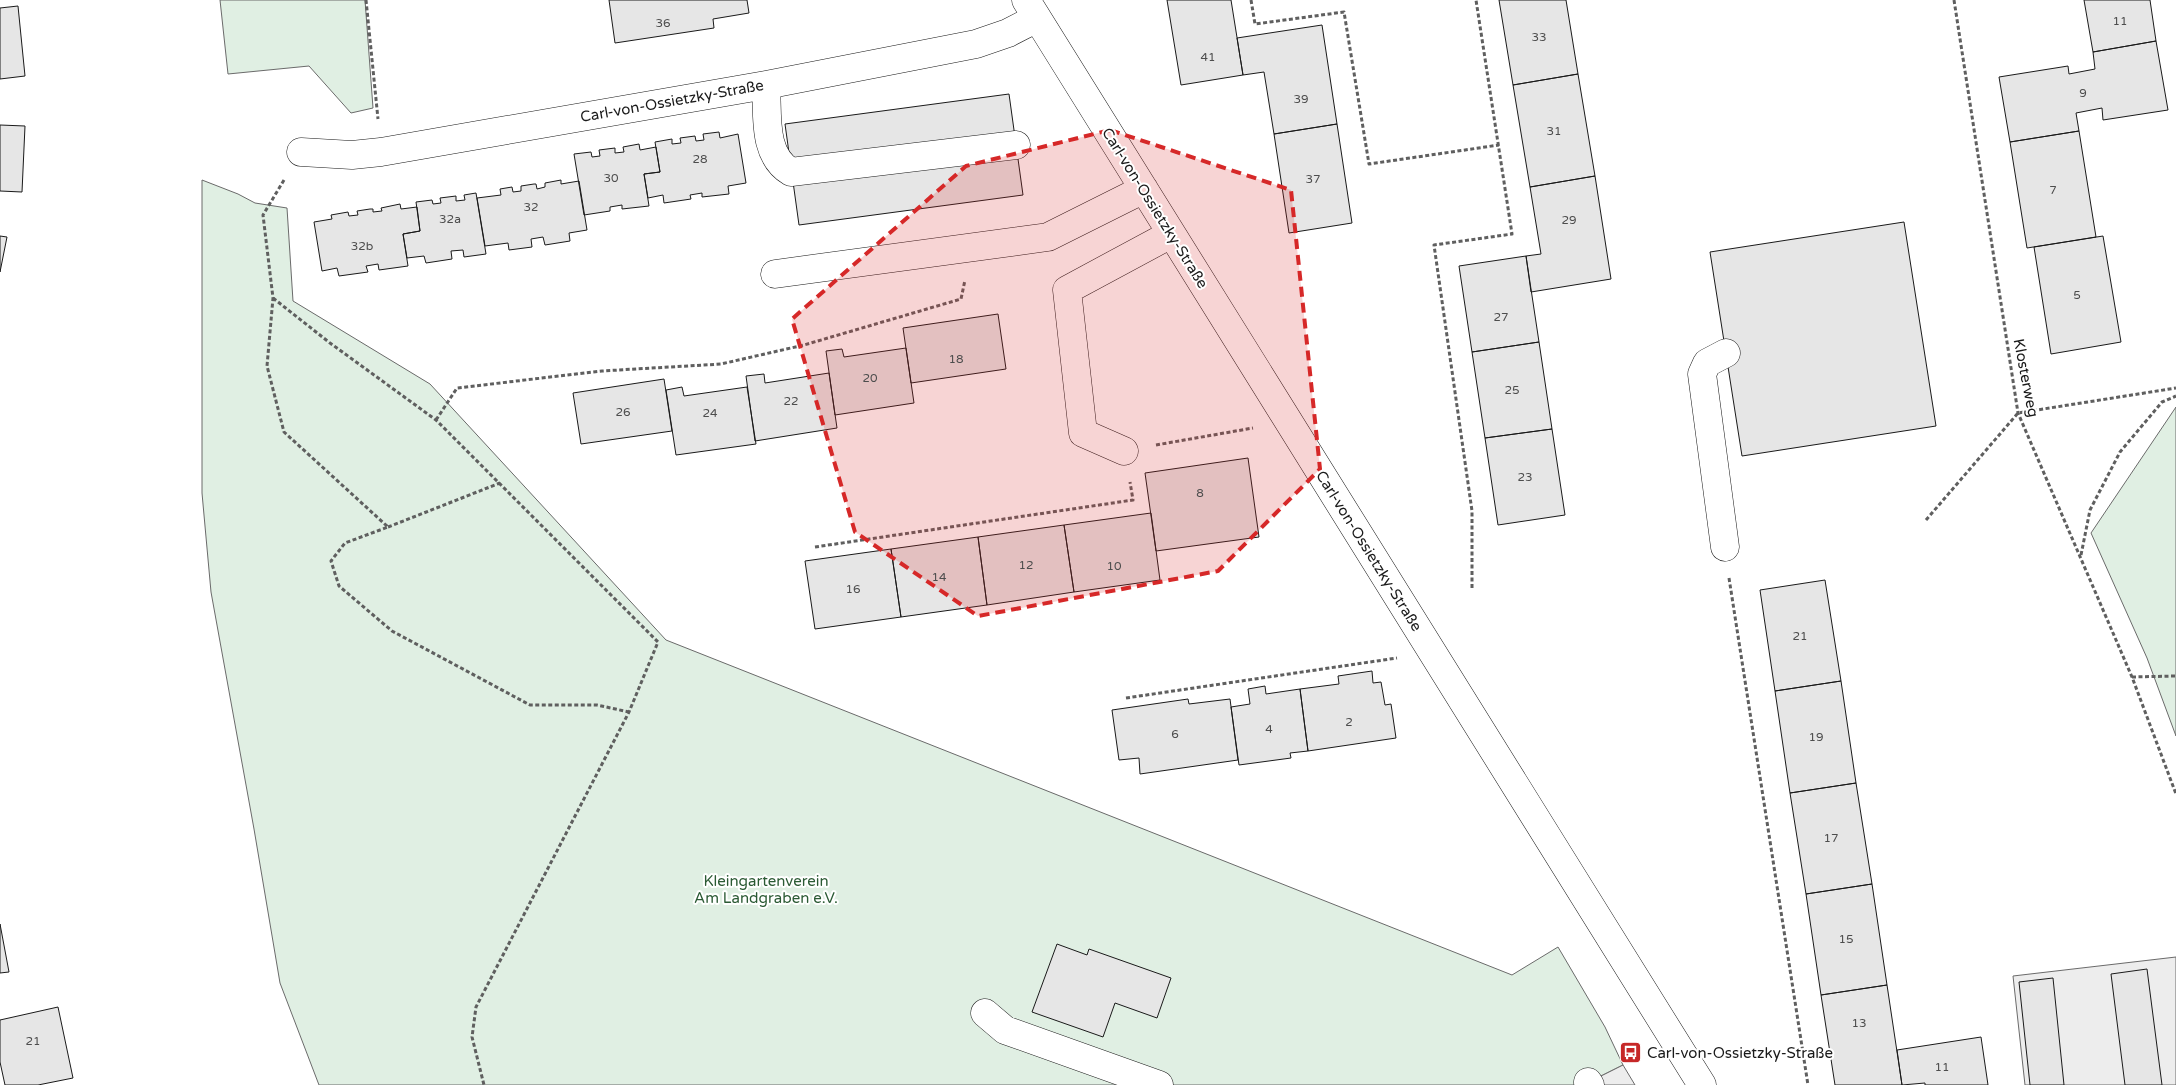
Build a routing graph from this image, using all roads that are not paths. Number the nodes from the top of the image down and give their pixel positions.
1 (1032, 9) edge
2 (766, 84) junction
3 (1016, 145) dead end
4 (301, 152) road end
5 (1144, 189) junction
6 (1171, 234) junction
7 (775, 274) dead end
8 (1726, 353) dead end
9 (1124, 451) road end
10 (1725, 547) road end
11 (985, 1013) dead end
12 (1159, 1085) edge
13 (1702, 1085) edge

1 - 2 street, Carl-von-Ossietzky-Straße
1 - 5 street, Carl-von-Ossietzky-Straße
2 - 3 street
2 - 4 street, Carl-von-Ossietzky-Straße
5 - 6 street, Carl-von-Ossietzky-Straße
5 - 7 street
6 - 9 street
6 - 13 street, Carl-von-Ossietzky-Straße
8 - 10 street
11 - 12 street

